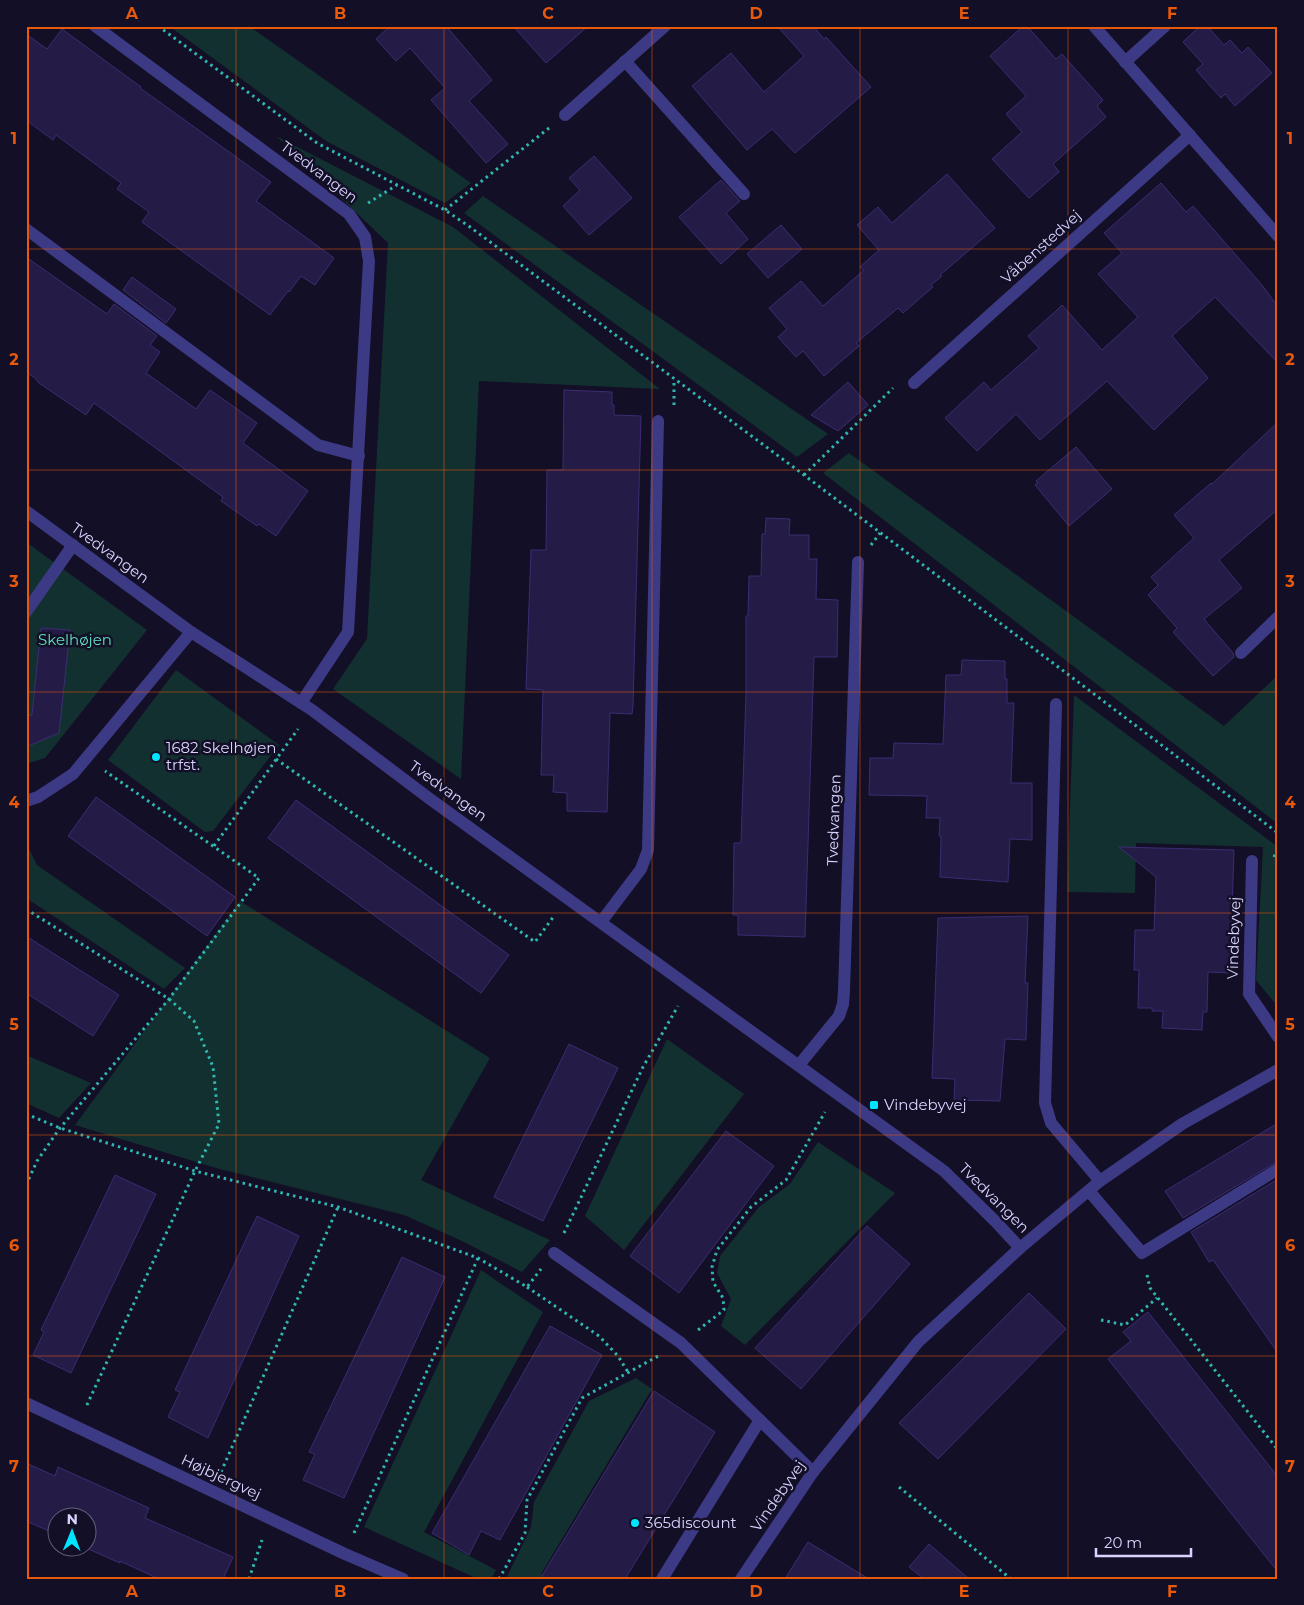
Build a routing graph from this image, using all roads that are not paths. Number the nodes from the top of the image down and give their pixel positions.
1 (95, 26) edge
2 (665, 26) edge
3 (1094, 26) edge
4 (1165, 26) edge
5 (625, 61) junction
6 (1125, 62) junction
7 (565, 115) road end
8 (1190, 135) junction
9 (744, 194) dead end
10 (26, 229) edge
11 (1278, 236) edge
12 (914, 383) road end
13 (658, 421) dead end
14 (359, 456) junction
15 (26, 511) edge
16 (73, 545) junction
17 (858, 562) dead end
18 (26, 612) edge
19 (1278, 617) edge
20 (190, 632) junction
21 (1241, 653) dead end
22 (301, 703) junction
23 (1056, 704) dead end
24 (26, 801) edge
25 (1252, 862) dead end
26 (601, 922) junction
27 (1278, 1037) edge
28 (799, 1065) junction
29 (1278, 1070) edge
30 (1278, 1170) edge
31 (1100, 1181) junction
32 (1089, 1191) junction
33 (1020, 1248) junction
34 (554, 1253) road end
35 (26, 1403) edge
36 (760, 1420) junction
37 (813, 1472) junction
38 (403, 1579) edge
39 (662, 1579) edge
40 (741, 1579) edge

1 - 14 street, Tvedvangen
2 - 5 street
3 - 6 street
4 - 6 street
5 - 7 street
5 - 9 street
6 - 8 street
8 - 11 street
8 - 12 street, Våbenstedvej
10 - 14 street
13 - 26 street
14 - 22 street, Tvedvangen
15 - 16 street, Tvedvangen
16 - 18 street
16 - 20 street, Tvedvangen
17 - 28 street, Tvedvangen
19 - 21 street
20 - 22 street, Tvedvangen
20 - 24 street
22 - 26 street, Tvedvangen
23 - 31 street
25 - 27 street, Vindebyvej
26 - 28 street, Tvedvangen
28 - 33 street, Tvedvangen
29 - 31 street, Vindebyvej
30 - 32 street
31 - 32 street, Vindebyvej
32 - 33 street, Vindebyvej
33 - 37 street, Vindebyvej
34 - 36 street
35 - 38 street, Højbjergvej
36 - 37 street
36 - 39 street
37 - 40 street, Vindebyvej

